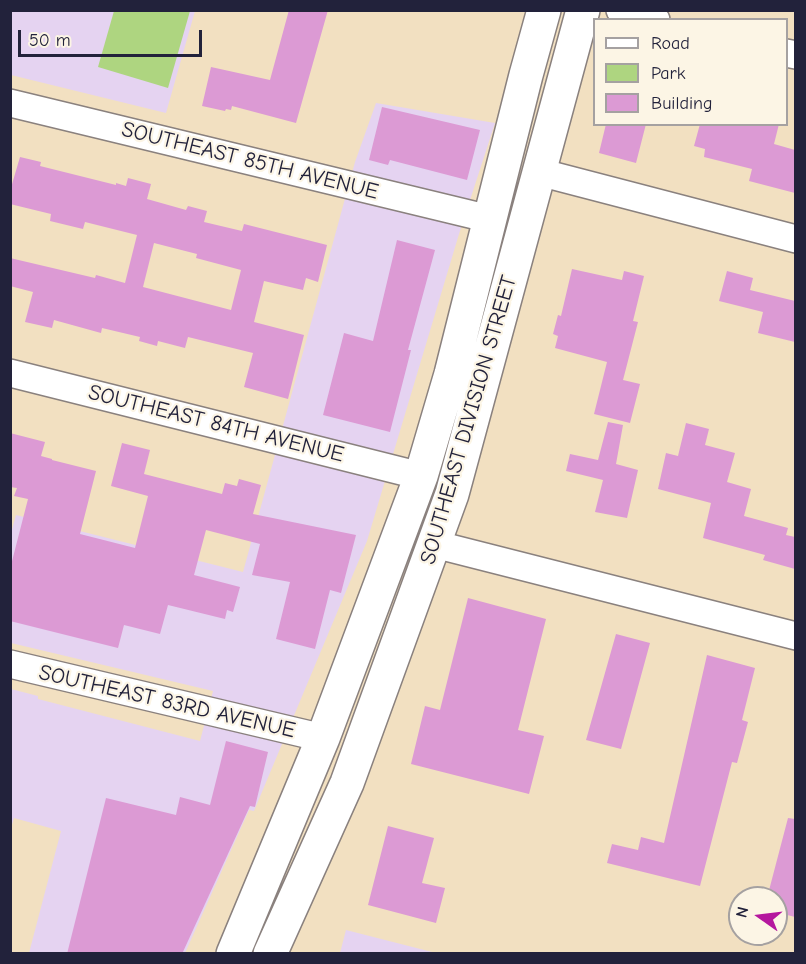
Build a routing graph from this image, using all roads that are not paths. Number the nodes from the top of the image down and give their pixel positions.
1 (544, 10) edge
2 (583, 10) edge
3 (621, 10) edge
4 (649, 18) edge
5 (526, 75) junction
6 (10, 103) edge
7 (539, 171) junction
8 (490, 219) junction
9 (795, 239) edge
10 (10, 373) edge
11 (421, 476) junction
12 (434, 544) junction
13 (795, 636) edge
14 (10, 664) edge
15 (323, 738) junction
16 (233, 954) edge
17 (270, 954) edge

1 - 5 main road, SOUTHEAST DIVISION STREET
2 - 7 main road, SOUTHEAST DIVISION STREET
3 - 4 street
5 - 7 main road
5 - 8 main road, SOUTHEAST DIVISION STREET
6 - 8 street, SOUTHEAST 85TH AVENUE
7 - 9 street
7 - 12 main road, SOUTHEAST DIVISION STREET
8 - 11 main road, SOUTHEAST DIVISION STREET
10 - 11 street, SOUTHEAST 84TH AVENUE
11 - 12 main road
11 - 15 main road, SOUTHEAST DIVISION STREET
12 - 13 street
12 - 17 main road, SOUTHEAST DIVISION STREET
14 - 15 street, SOUTHEAST 83RD AVENUE
15 - 16 main road, SOUTHEAST DIVISION STREET

